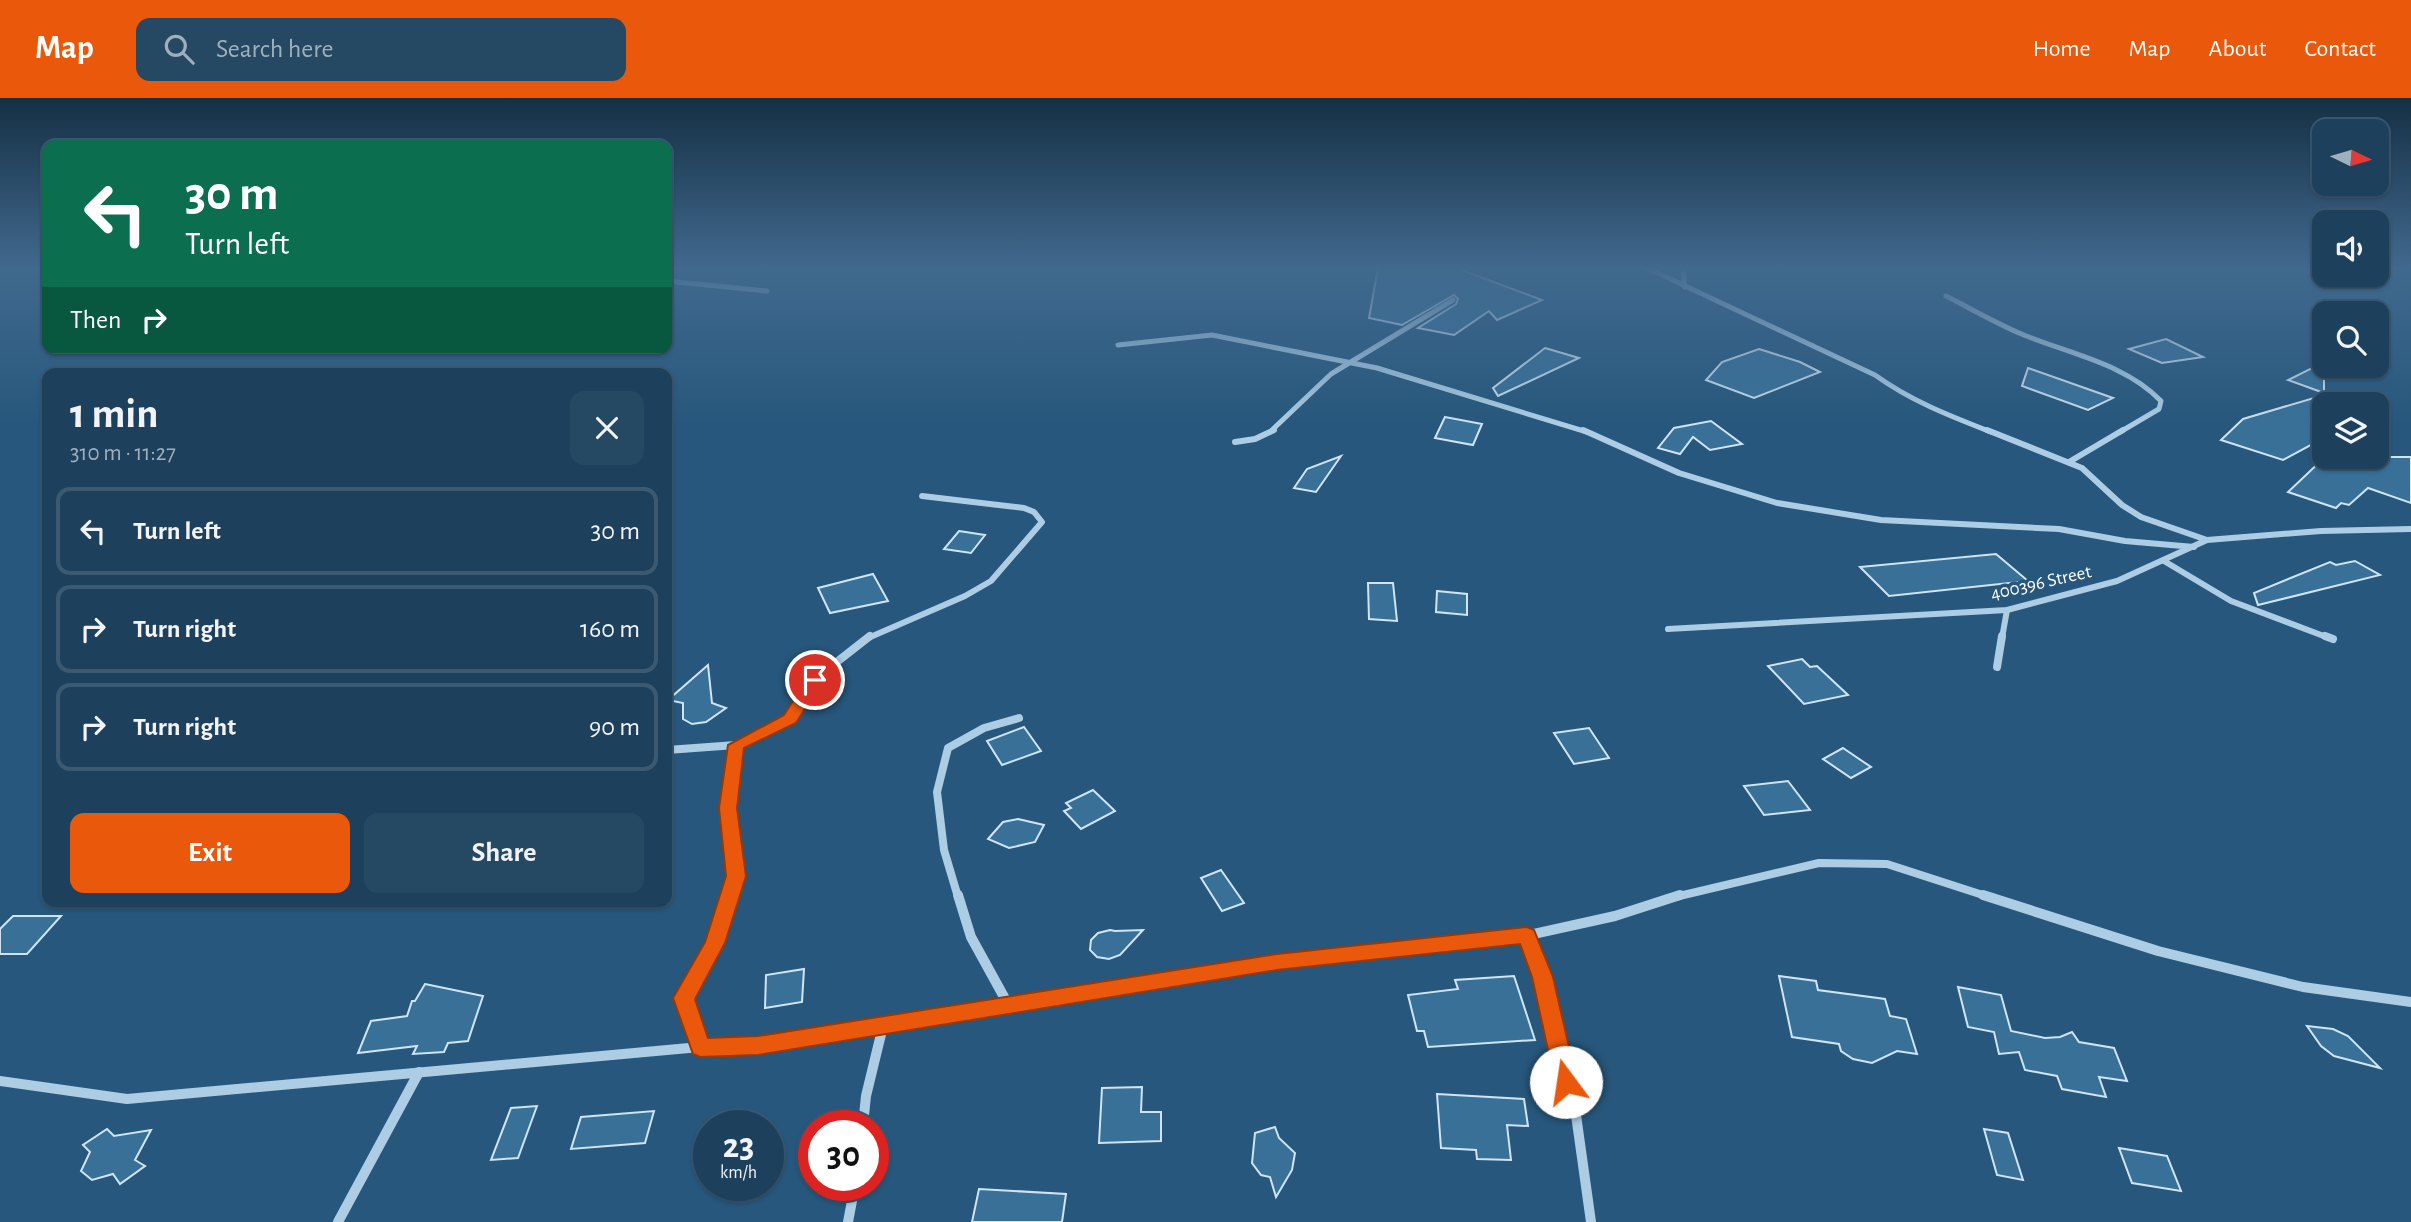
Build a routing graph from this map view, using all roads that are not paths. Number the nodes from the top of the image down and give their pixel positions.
1 (1420, 320) edge
2 (1757, 320) edge
3 (1994, 320) edge
4 (1118, 345) dead end
5 (1351, 363) junction
6 (1235, 442) dead end
7 (2069, 462) junction
8 (922, 496) dead end
9 (2411, 529) edge
10 (2207, 540) junction
11 (2194, 547) junction
12 (2164, 561) junction
13 (2007, 610) junction
14 (1668, 629) dead end
15 (2333, 639) dead end
16 (1997, 667) dead end
17 (1019, 718) dead end
18 (736, 745) junction
19 (672, 750) edge
20 (1527, 935) junction
21 (2411, 1002) edge
22 (1009, 1006) junction
23 (883, 1026) junction
24 (700, 1047) junction
25 (419, 1072) junction
26 (0, 1081) edge
27 (865, 1110) edge
28 (852, 1201) edge
29 (338, 1222) edge
30 (848, 1222) edge
31 (1591, 1222) edge

1 - 5 street
2 - 7 street
3 - 7 street
4 - 5 street
5 - 6 street
5 - 11 street
7 - 10 street
8 - 18 street
9 - 10 street, 400396 Street
10 - 11 street, 400396 Street
11 - 12 street, 400396 Street
12 - 13 street, 400396 Street
12 - 15 street
13 - 14 street, 400396 Street
13 - 16 street
17 - 22 street
18 - 19 street
18 - 24 street
20 - 21 street
20 - 22 street
20 - 31 street
22 - 23 street
23 - 24 street
23 - 27 street
24 - 25 street
25 - 26 street
25 - 29 street
28 - 30 street

